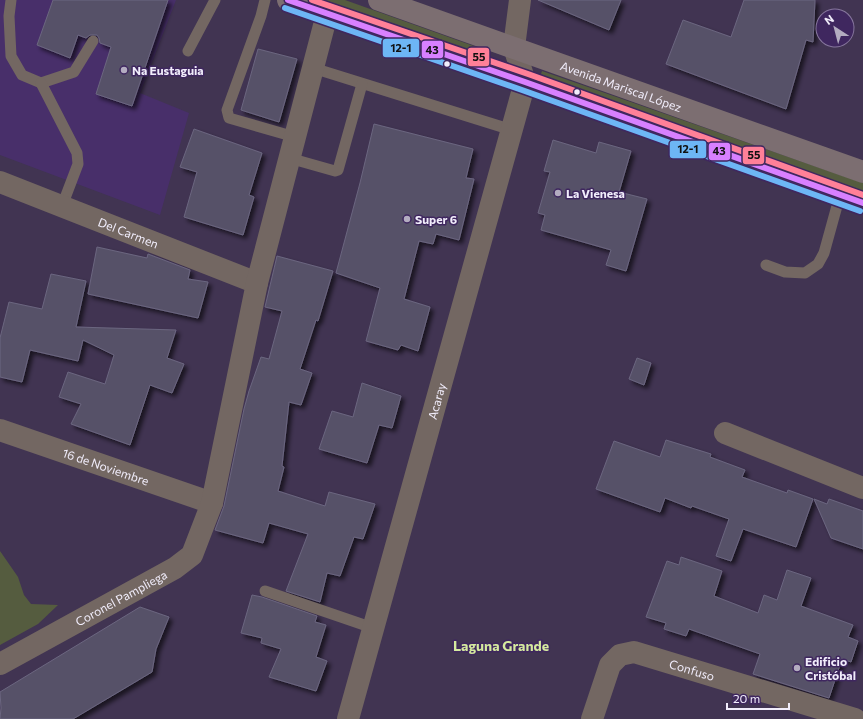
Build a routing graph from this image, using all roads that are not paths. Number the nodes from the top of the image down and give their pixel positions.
1 (10, 0) edge
2 (215, 0) edge
3 (265, 0) edge
4 (288, 0) edge
5 (379, 0) edge
6 (520, 0) edge
7 (327, 14) junction
8 (93, 41) dead end
9 (514, 47) junction
10 (188, 51) dead end
11 (312, 68) junction
12 (525, 82) junction
13 (41, 83) junction
14 (362, 84) junction
15 (512, 130) junction
16 (295, 137) junction
17 (289, 158) junction
18 (863, 172) edge
19 (0, 182) edge
20 (840, 195) junction
21 (863, 203) edge
22 (62, 206) junction
23 (766, 265) dead end
24 (257, 283) junction
25 (0, 430) edge
26 (725, 433) dead end
27 (863, 488) edge
28 (212, 503) junction
29 (265, 590) dead end
30 (373, 628) junction
31 (0, 664) edge
32 (863, 702) edge
33 (348, 719) edge
34 (592, 719) edge
35 (856, 719) edge

1 - 13 lane
2 - 10 lane
3 - 16 lane
4 - 7 highway
5 - 9 highway, Avenida Mariscal López
6 - 9 street
7 - 11 street, Coronel Pampliega
7 - 12 highway
8 - 13 lane
9 - 12 street
9 - 18 highway, Avenida Mariscal López
11 - 14 lane
11 - 16 street, Coronel Pampliega
12 - 15 street, Acaray
12 - 20 highway
13 - 22 lane
14 - 15 lane
14 - 17 lane
15 - 30 street, Acaray
16 - 17 street, Coronel Pampliega
17 - 24 street, Coronel Pampliega
19 - 22 street, Del Carmen
20 - 21 highway
20 - 23 lane
22 - 24 street, Del Carmen
24 - 28 street, Coronel Pampliega
25 - 28 street, 16 de Noviembre
26 - 27 street
28 - 31 street, Coronel Pampliega
29 - 30 lane
30 - 33 street, Acaray
32 - 35 street
34 - 35 street, Confuso

